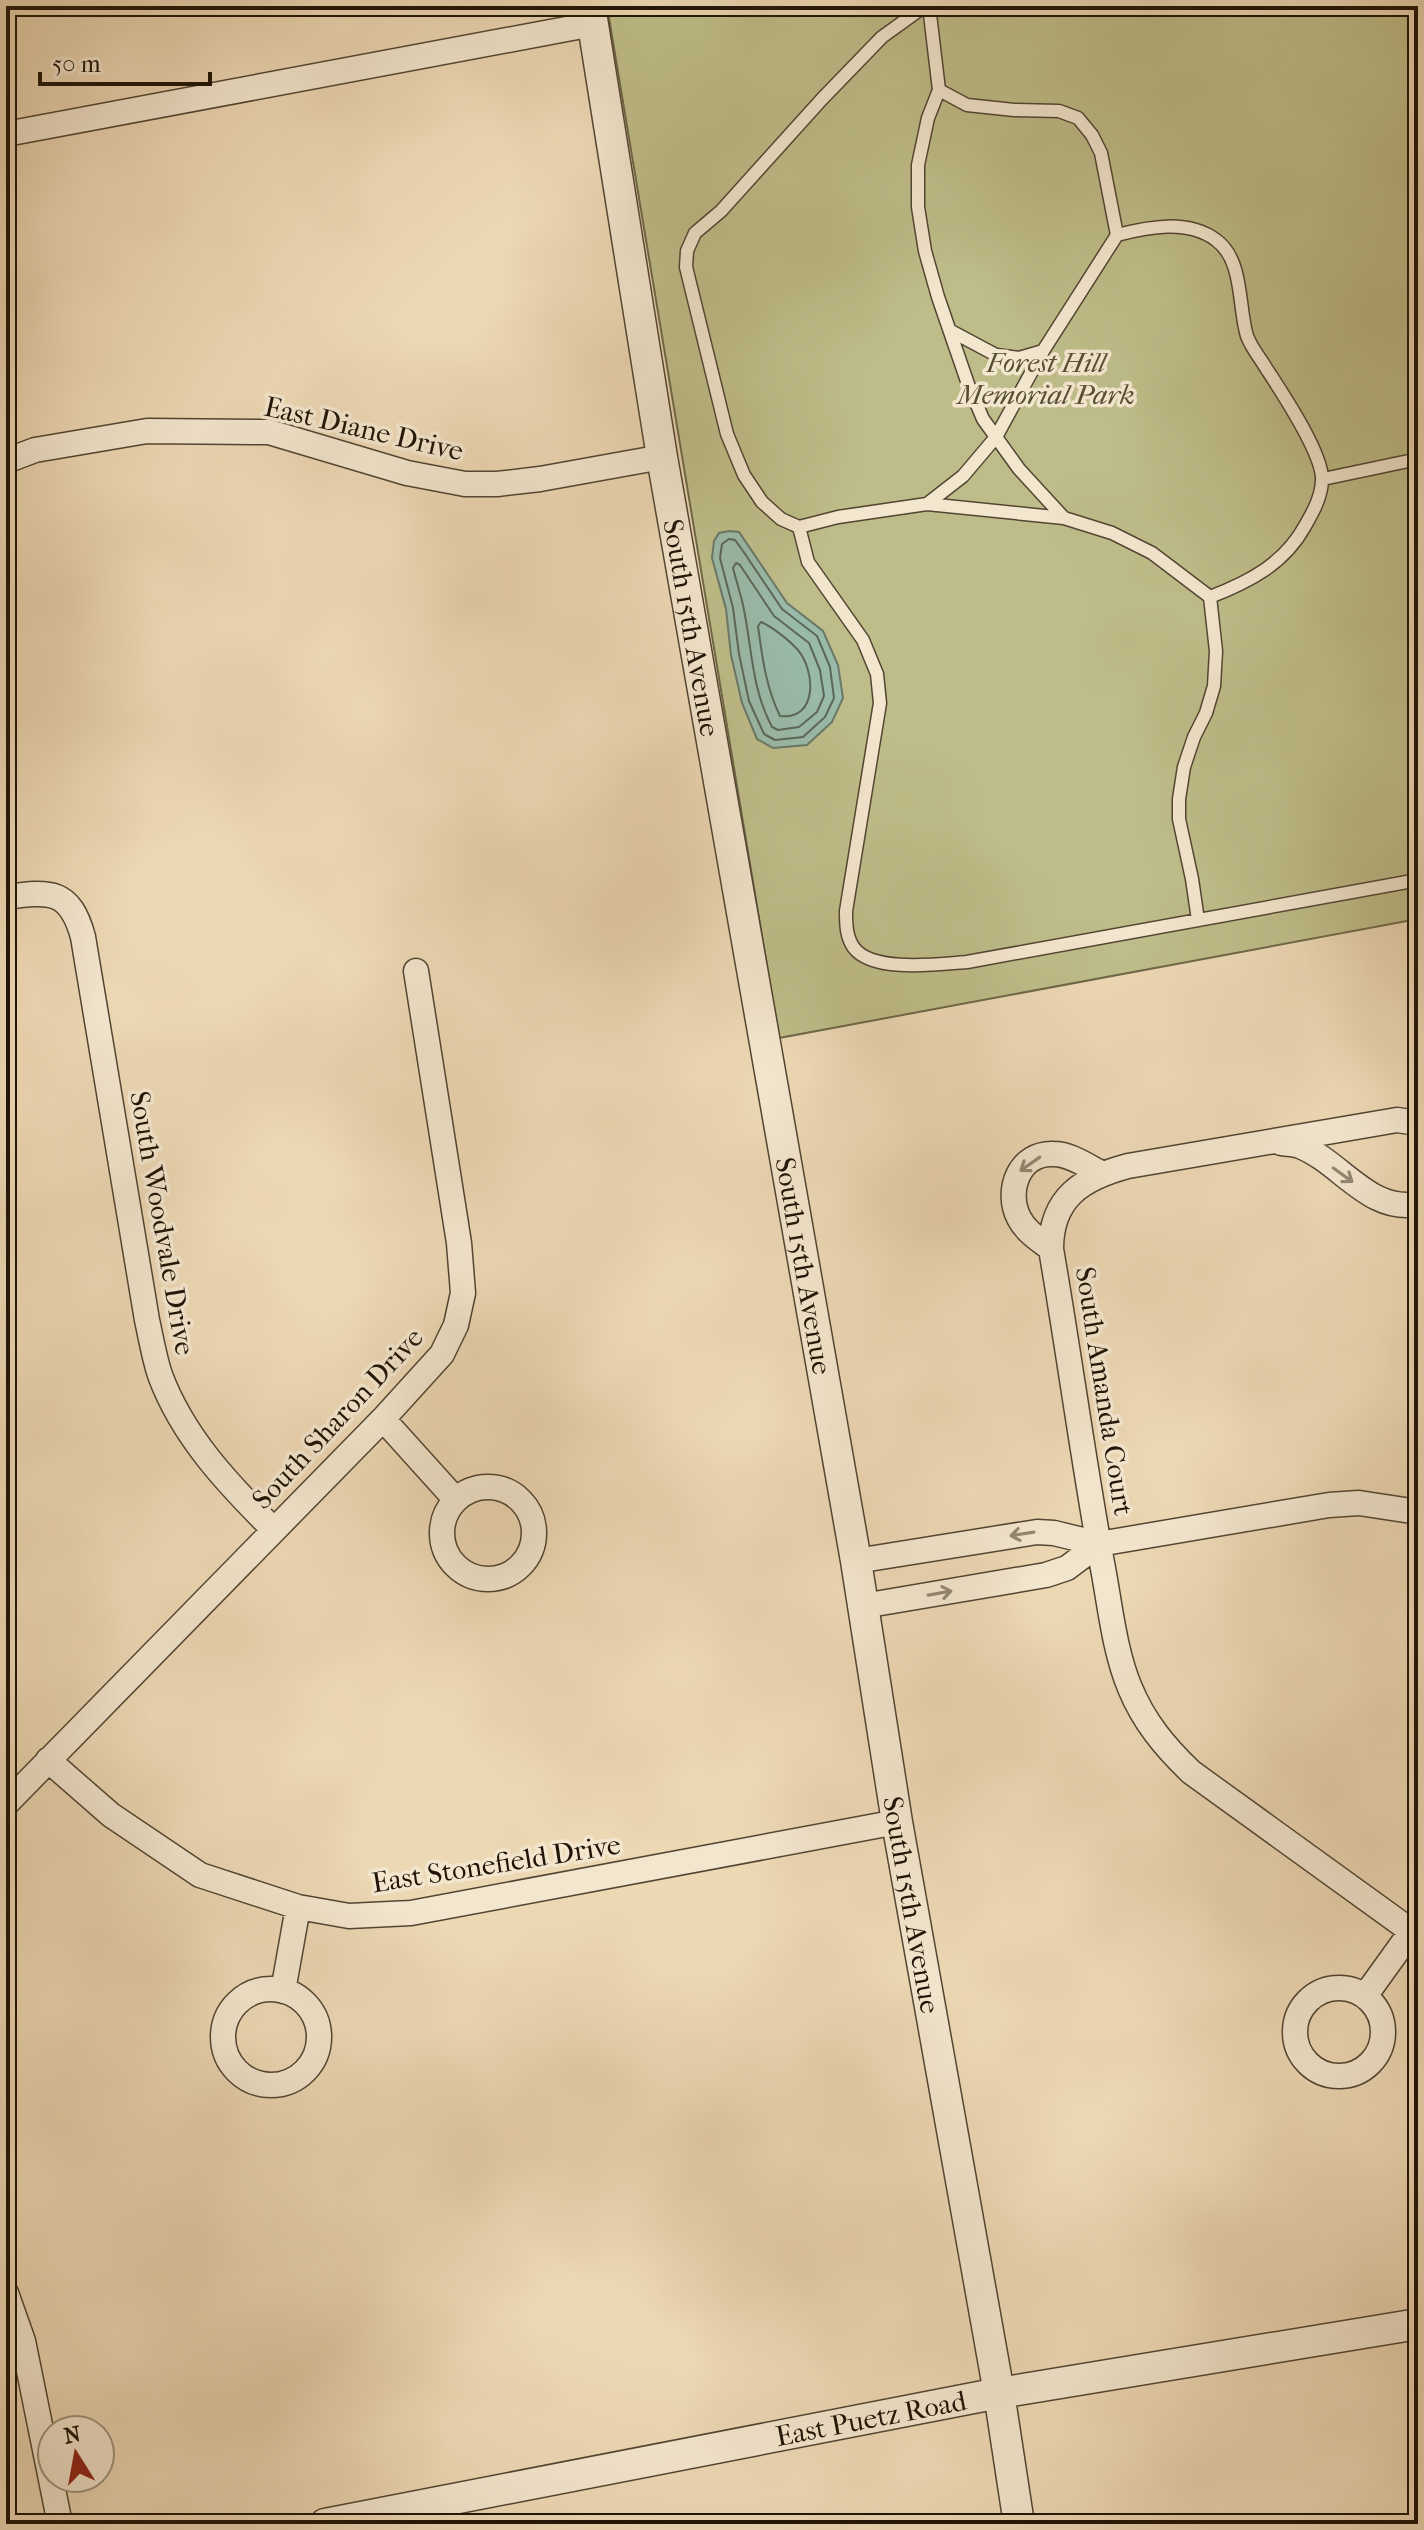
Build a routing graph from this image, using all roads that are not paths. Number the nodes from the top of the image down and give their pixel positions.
1 (927, 6) edge
2 (592, 15) edge
3 (939, 90) junction
4 (6, 134) edge
5 (1117, 235) junction
6 (951, 331) junction
7 (1043, 351) junction
8 (996, 437) junction
9 (662, 457) junction
10 (1418, 459) edge
11 (6, 461) edge
12 (1323, 479) junction
13 (927, 504) junction
14 (1064, 518) junction
15 (799, 527) junction
16 (1210, 597) junction
17 (1418, 880) edge
18 (6, 897) edge
19 (1198, 920) junction
20 (416, 971) dead end
21 (1418, 1123) edge
22 (1275, 1143) junction
23 (1101, 1173) junction
24 (1418, 1204) edge
25 (1051, 1249) junction
26 (383, 1419) junction
27 (456, 1500) dead end
28 (1418, 1512) edge
29 (274, 1530) junction
30 (1099, 1544) junction
31 (856, 1561) junction
32 (863, 1606) junction
33 (48, 1760) junction
34 (6, 1804) edge
35 (897, 1822) junction
36 (298, 1907) junction
37 (1414, 1934) edge
38 (283, 1991) dead end
39 (1365, 1996) dead end
40 (6, 2293) edge
41 (1418, 2324) edge
42 (999, 2393) junction
43 (60, 2524) edge
44 (325, 2524) edge
45 (1019, 2524) edge

1 - 3 lane
1 - 15 lane
2 - 4 street
2 - 9 street, South 15th Avenue
3 - 5 lane
3 - 6 lane
5 - 7 lane
5 - 12 lane
6 - 7 lane
6 - 8 lane
7 - 8 lane
8 - 13 lane
8 - 14 lane
9 - 11 street, East Diane Drive
9 - 31 street, South 15th Avenue
10 - 12 lane
12 - 16 lane
13 - 14 lane
13 - 15 lane
14 - 16 lane
15 - 19 lane
16 - 19 lane
17 - 19 lane
18 - 29 street, South Woodvale Drive
20 - 26 street, South Sharon Drive
21 - 22 street, South Amanda Court
22 - 23 street, South Amanda Court
22 -> 24 street, South Amanda Court
23 - 25 street, South Amanda Court
23 -> 25 street, South Amanda Court
25 - 30 street, South Amanda Court
26 - 27 street
26 - 29 street, South Sharon Drive
28 - 30 street
29 - 33 street, South Sharon Drive
30 -> 31 street
32 -> 30 street
30 - 37 street, South Amanda Court
31 - 32 street, South 15th Avenue
32 - 35 street, South 15th Avenue
33 - 34 street, South Sharon Drive
33 - 36 street, East Stonefield Drive
35 - 36 street, East Stonefield Drive
35 - 42 street, South 15th Avenue
36 - 38 street
37 - 39 street
40 - 43 street
41 - 42 street, East Puetz Road
42 - 44 street, East Puetz Road
42 - 45 street, South 15th Avenue

